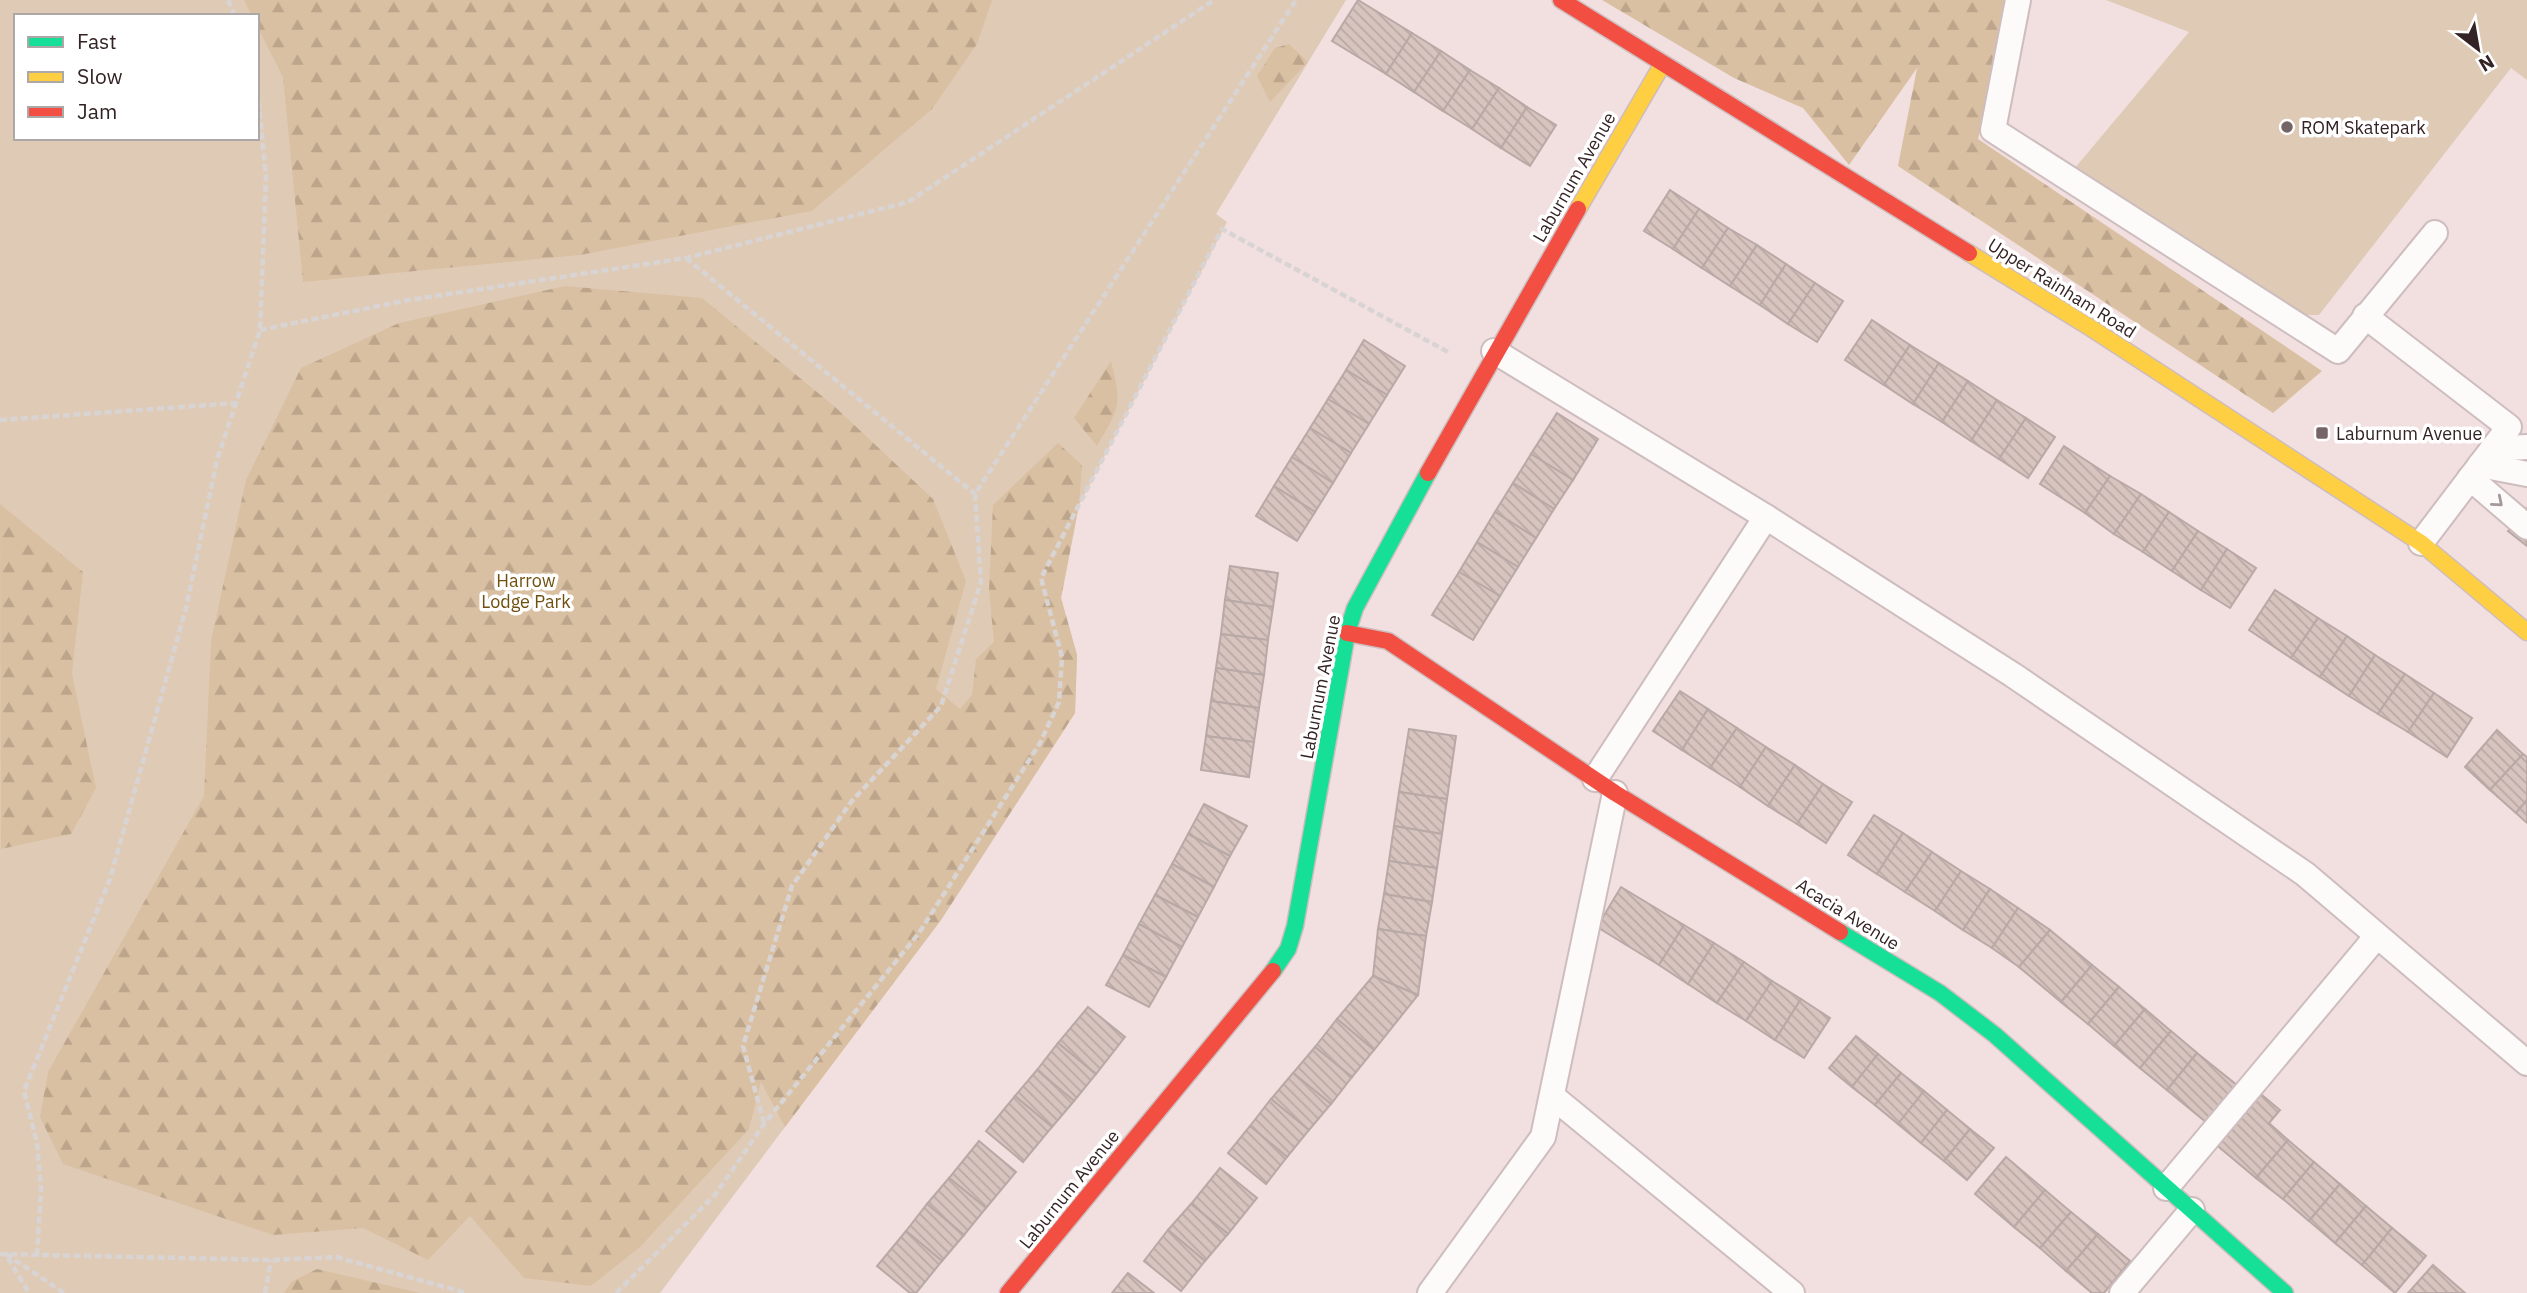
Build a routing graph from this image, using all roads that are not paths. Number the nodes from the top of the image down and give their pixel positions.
1 (1561, 0) edge
2 (2018, 0) edge
3 (1662, 65) junction
4 (2435, 233) dead end
5 (2365, 316) junction
6 (1488, 361) junction
7 (2527, 447) edge
8 (2481, 464) junction
9 (2527, 474) edge
10 (1766, 517) junction
11 (2527, 527) edge
12 (2421, 543) junction
13 (2527, 632) edge
14 (1347, 633) junction
15 (1605, 786) junction
16 (2378, 936) junction
17 (2527, 1063) edge
18 (1552, 1096) junction
19 (2166, 1188) junction
20 (2192, 1210) junction
21 (1008, 1293) edge
22 (1430, 1293) edge
23 (1793, 1293) edge
24 (2122, 1293) edge
25 (2285, 1293) edge

1 - 3 street, Upper Rainham Road
2 - 5 lane
3 - 6 street, Laburnum Avenue
3 - 12 street, Upper Rainham Road
4 - 5 lane
5 - 8 lane
6 - 10 lane
6 - 14 street, Laburnum Avenue
7 - 8 lane
8 - 9 lane
8 -> 11 lane
8 - 12 lane
10 - 15 lane
10 - 16 lane
12 - 13 street, Upper Rainham Road
14 - 15 street, Acacia Avenue
14 - 21 street, Laburnum Avenue
15 - 18 lane
15 - 19 street, Acacia Avenue
16 - 17 lane
16 - 19 lane
18 - 22 lane
18 - 23 lane
19 - 20 street, Acacia Avenue
20 - 24 lane
20 - 25 street, Acacia Avenue

